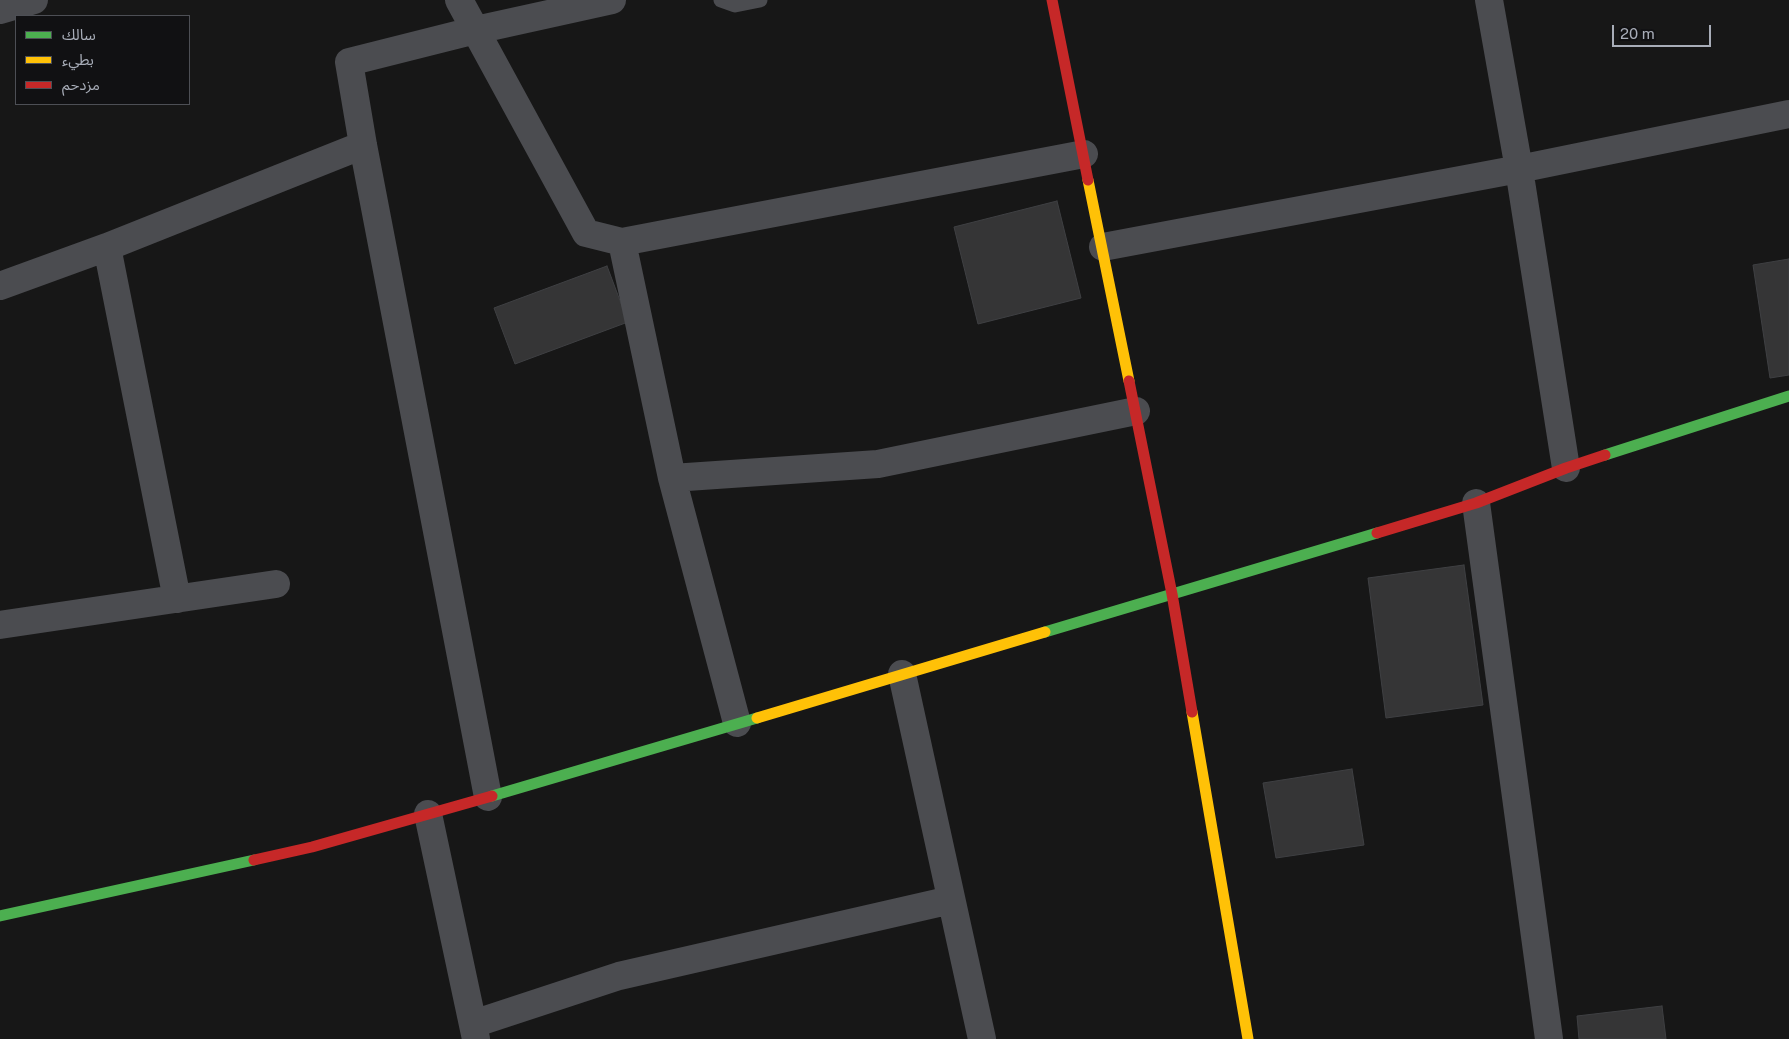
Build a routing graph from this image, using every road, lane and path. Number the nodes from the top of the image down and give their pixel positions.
1 (34, 0) edge
2 (459, 0) edge
3 (612, 0) edge
4 (721, 0) edge
5 (760, 0) edge
6 (1052, 0) edge
7 (1489, 0) edge
8 (0, 10) edge
9 (476, 30) junction
10 (1789, 114) edge
11 (362, 145) junction
12 (1084, 154) junction
13 (1519, 169) junction
14 (622, 242) junction
15 (1103, 247) junction
16 (107, 248) junction
17 (0, 286) edge
18 (1789, 396) edge
19 (1136, 411) junction
20 (1566, 468) junction
21 (672, 478) junction
22 (1476, 502) junction
23 (276, 584) dead end
24 (1172, 594) junction
25 (177, 599) junction
26 (0, 624) edge
27 (902, 674) junction
28 (738, 724) junction
29 (488, 797) junction
30 (428, 814) junction
31 (951, 900) junction
32 (0, 916) edge
33 (475, 1032) edge
34 (982, 1039) edge
35 (1248, 1039) edge
36 (1549, 1039) edge

1 - 8 street
2 - 9 street
3 - 9 street
4 - 5 lane
6 - 12 street
7 - 13 street
9 - 11 street
9 - 14 street
10 - 13 street
11 - 16 street
11 - 29 street
12 - 14 street
12 - 15 street
13 - 15 street
13 - 20 street
14 - 21 street
15 - 19 street
16 - 17 street
16 - 25 street
18 - 20 street
19 - 21 street
19 - 24 street
20 - 22 street
21 - 28 street
22 - 24 street
22 - 36 street
23 - 25 street
24 - 27 street
24 - 35 street
25 - 26 street
27 - 28 street
27 - 31 street
28 - 29 street
29 - 30 street
30 - 32 street
30 - 33 street
31 - 33 street
31 - 34 street

